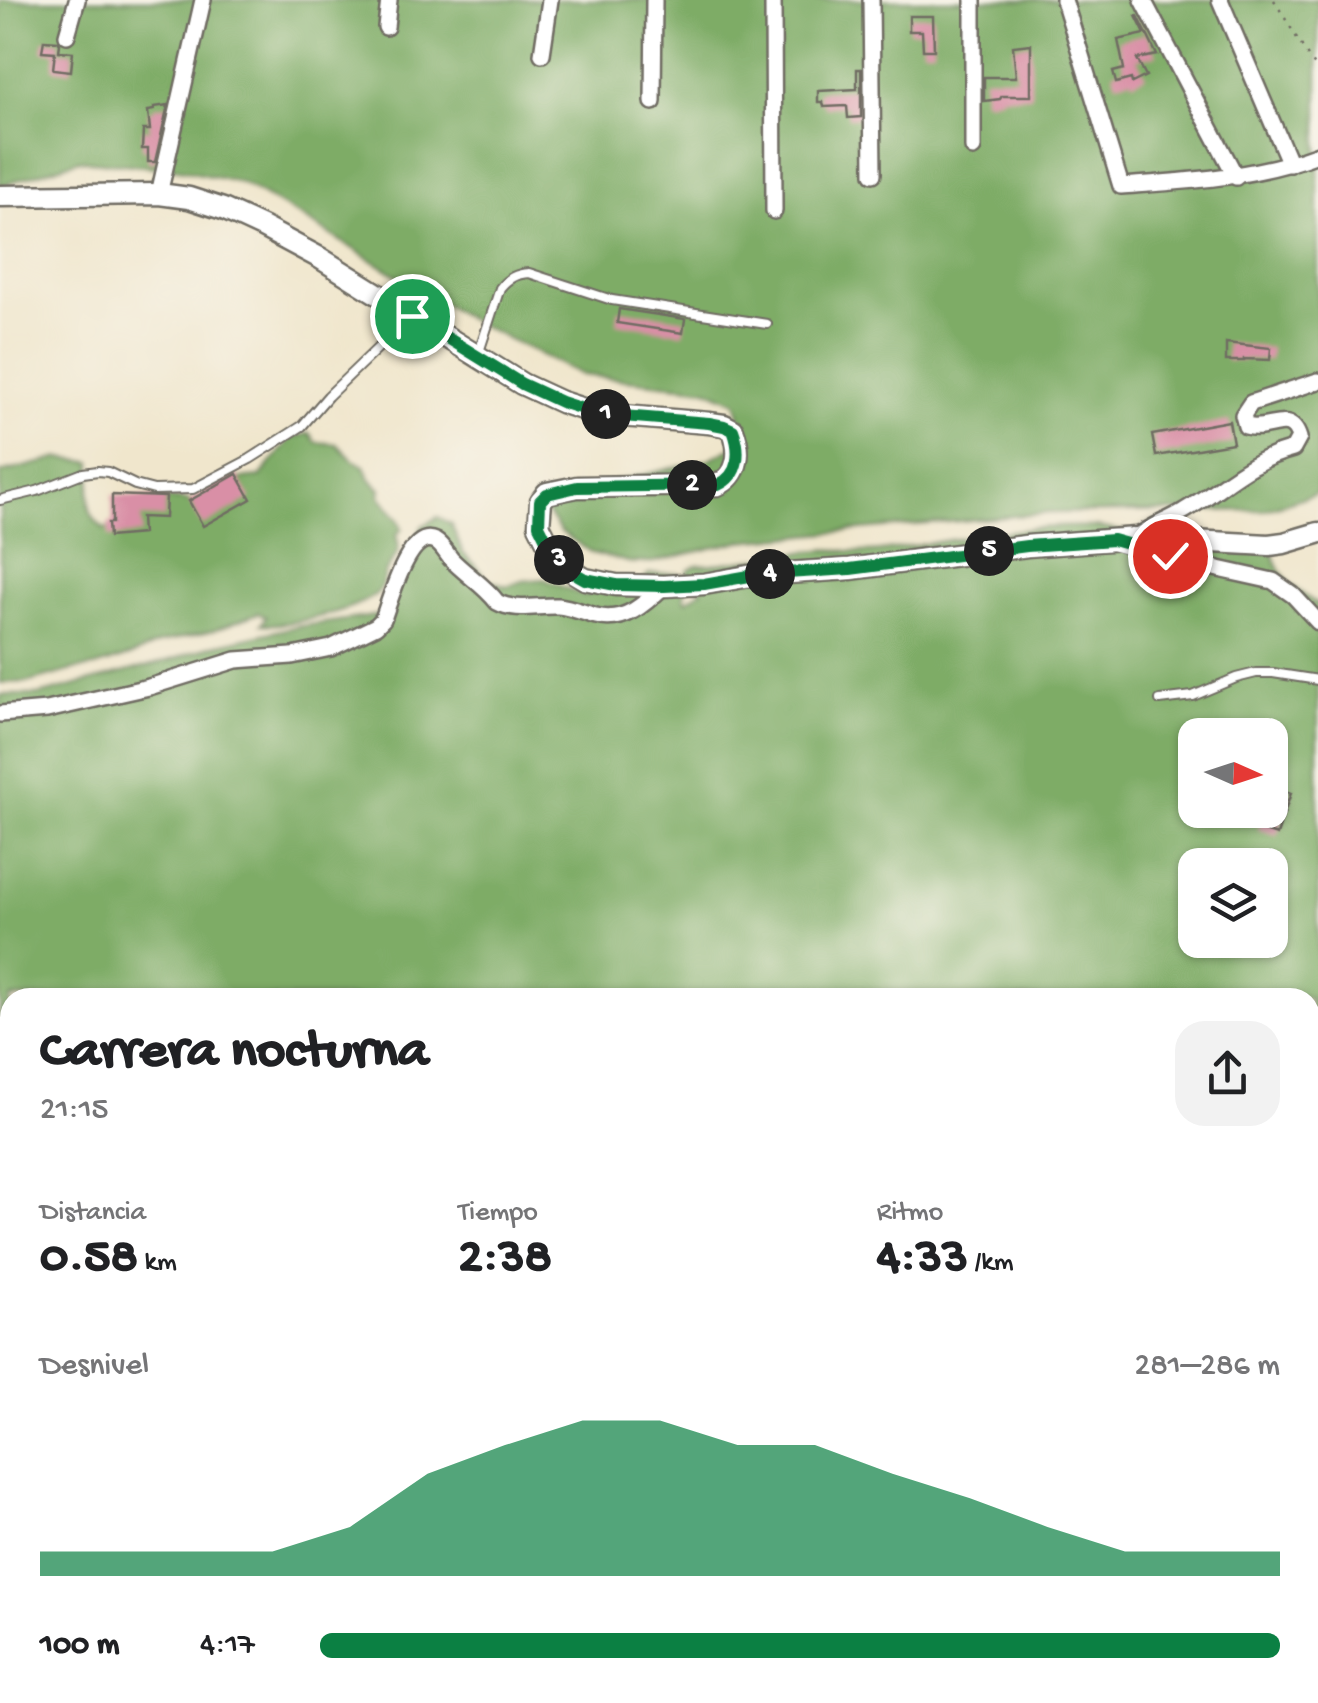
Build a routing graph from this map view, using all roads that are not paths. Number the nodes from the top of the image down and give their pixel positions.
1 (77, 0) edge
2 (203, 0) edge
3 (389, 0) edge
4 (550, 0) edge
5 (654, 0) edge
6 (773, 0) edge
7 (870, 0) edge
8 (973, 0) edge
9 (1064, 0) edge
10 (1144, 0) edge
11 (1220, 0) edge
12 (386, 27) dead end
13 (68, 35) dead end
14 (542, 54) dead end
15 (653, 102) dead end
16 (974, 148) dead end
17 (1318, 154) edge
18 (1290, 164) junction
19 (873, 174) dead end
20 (1236, 177) junction
21 (159, 194) junction
22 (0, 196) edge
23 (774, 211) dead end
24 (412, 316) junction
25 (767, 324) dead end
26 (478, 356) junction
27 (1318, 381) edge
28 (0, 500) edge
29 (1318, 532) edge
30 (1136, 538) junction
31 (1113, 540) junction
32 (664, 586) junction
33 (1318, 622) edge
34 (1318, 680) edge
35 (1160, 700) dead end
36 (0, 714) edge

1 - 13 street
2 - 21 street
3 - 12 street
4 - 14 street
5 - 15 street
6 - 23 street
7 - 19 street
8 - 16 street
9 - 20 street
10 - 20 street
11 - 18 street
17 - 18 street
18 - 20 street
21 - 22 street
21 - 24 street
24 - 26 street
24 - 28 lane
25 - 26 lane
26 - 32 street
27 - 30 street
29 - 30 street
30 - 31 street
31 - 32 street
31 - 33 street
32 - 36 street
34 - 35 lane

